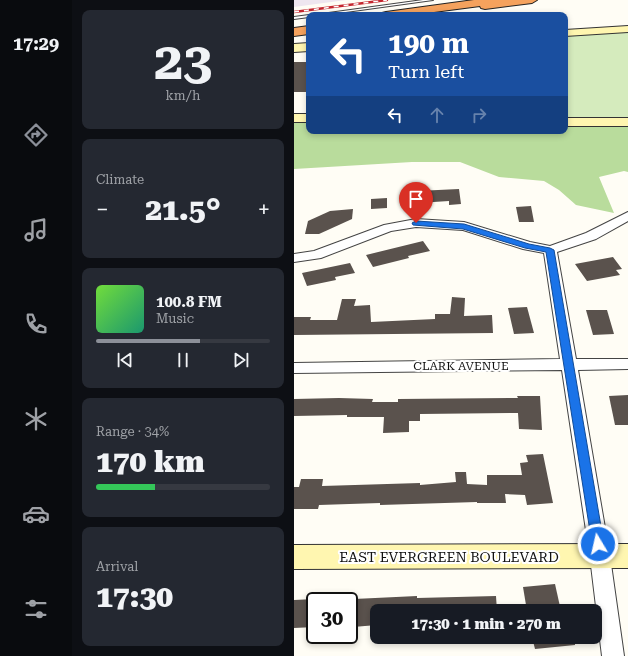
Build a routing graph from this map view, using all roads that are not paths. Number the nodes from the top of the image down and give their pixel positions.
1 (413, 0) edge
2 (431, 0) edge
3 (499, 0) edge
4 (532, 0) edge
5 (362, 5) dead end
6 (339, 12) edge
7 (409, 12) edge
8 (442, 12) edge
9 (306, 16) edge
10 (294, 18) edge
11 (306, 25) edge
12 (294, 27) edge
13 (628, 29) edge
14 (306, 30) edge
15 (294, 32) edge
16 (568, 32) edge
17 (306, 47) edge
18 (294, 48) edge
19 (294, 118) edge
20 (306, 118) edge
21 (568, 122) edge
22 (628, 122) edge
23 (628, 216) edge
24 (550, 250) junction
25 (294, 258) edge
26 (628, 364) edge
27 (569, 366) junction
28 (294, 368) edge
29 (600, 556) junction
30 (628, 556) edge
31 (294, 557) edge
32 (613, 656) edge

1 - 5 lane
2 - 6 lane
3 - 7 highway
4 - 8 highway
9 - 10 lane
11 - 12 highway
13 - 16 street
14 - 15 highway
17 - 18 street
19 - 20 street
21 - 22 street
23 - 24 street
24 - 25 street
24 - 27 street
26 - 27 street, CLARK AVENUE
27 - 28 street, CLARK AVENUE
27 - 29 street
29 - 30 street, EAST EVERGREEN BOULEVARD
29 - 31 street, EAST EVERGREEN BOULEVARD
29 - 32 street

